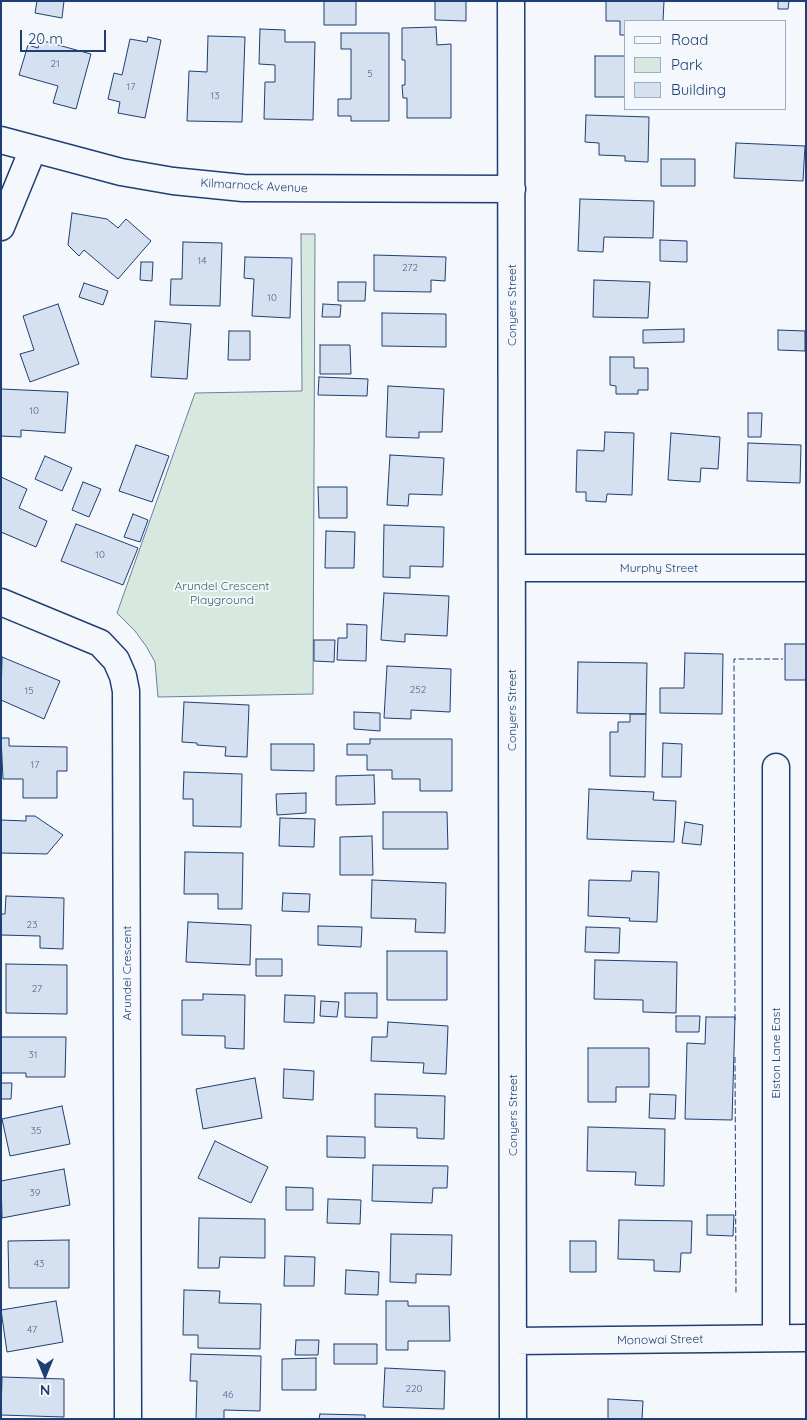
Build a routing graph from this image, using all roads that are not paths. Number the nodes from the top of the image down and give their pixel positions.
1 (511, 1) edge
2 (1, 140) edge
3 (33, 148) junction
4 (512, 189) junction
5 (1, 227) edge
6 (512, 568) junction
7 (806, 568) edge
8 (1, 602) edge
9 (776, 767) dead end
10 (776, 1338) junction
11 (806, 1338) edge
12 (513, 1342) junction
13 (128, 1419) edge
14 (513, 1419) edge

1 - 4 street, Conyers Street
2 - 3 street, Kilmarnock Avenue
3 - 4 street, Kilmarnock Avenue
3 - 5 street
4 - 6 street, Conyers Street
6 - 7 street, Murphy Street
6 - 12 street, Conyers Street
8 - 13 street, Arundel Crescent
9 - 10 street, Elston Lane East
10 - 11 street, Monowai Street
10 - 12 street, Monowai Street
12 - 14 street, Conyers Street

